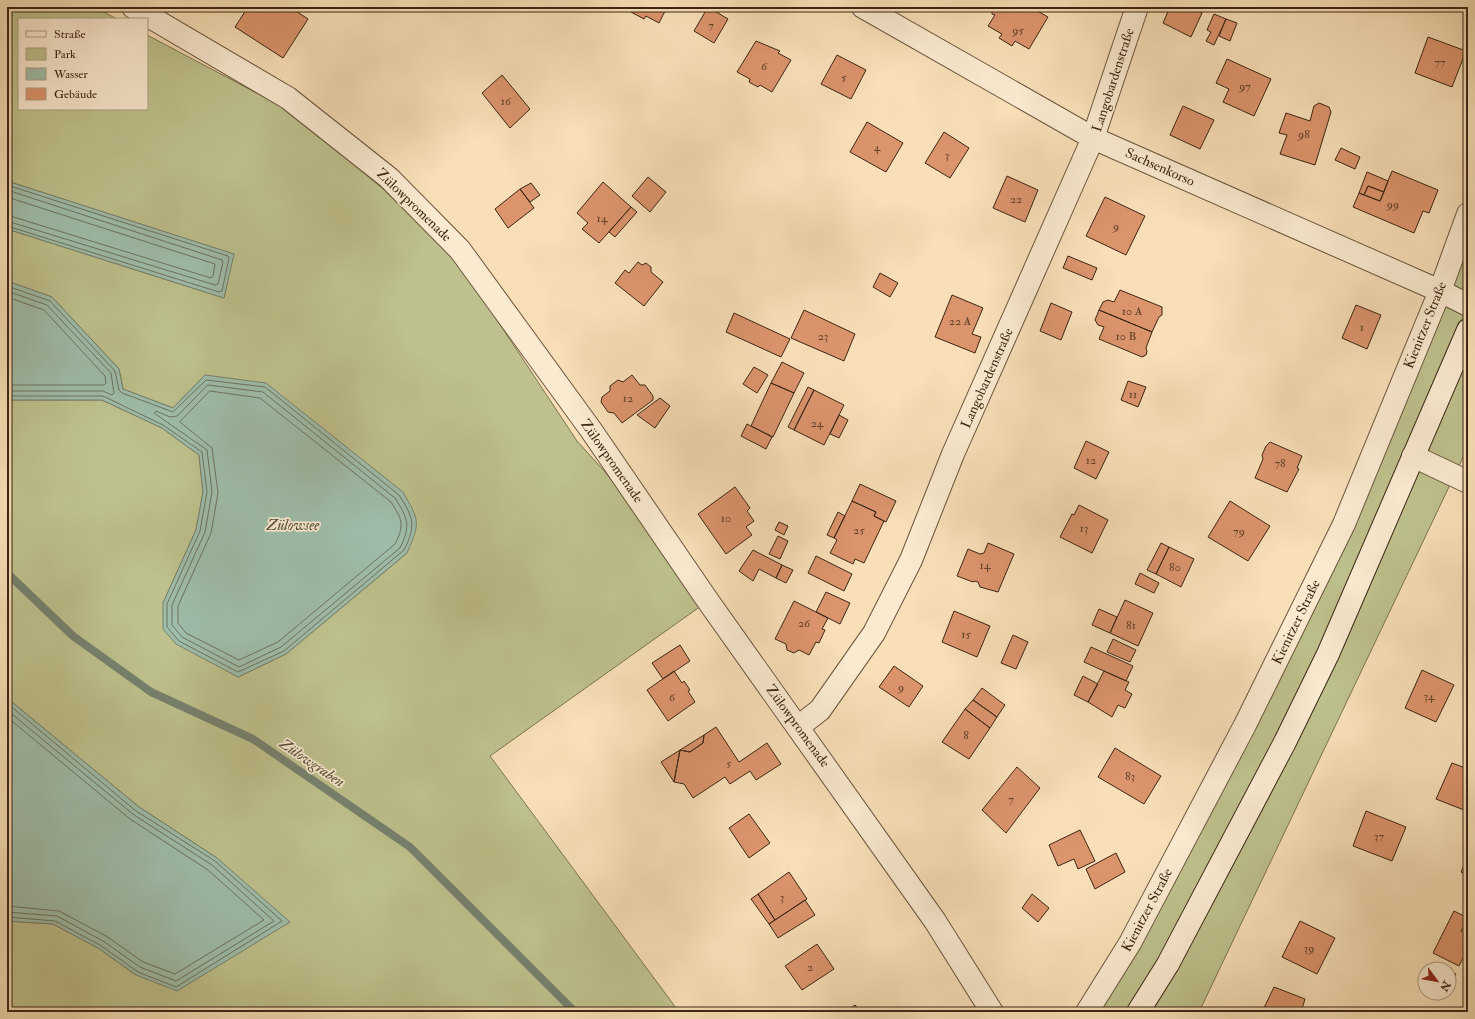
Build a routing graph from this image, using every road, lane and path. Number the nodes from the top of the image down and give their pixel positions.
1 (133, 7) edge
2 (863, 7) edge
3 (1137, 7) edge
4 (1093, 138) junction
5 (1468, 214) edge
6 (1440, 291) junction
7 (1468, 305) edge
8 (1468, 330) edge
9 (1413, 456) junction
10 (1468, 482) edge
11 (798, 727) junction
12 (992, 1012) edge
13 (1087, 1012) edge
14 (1138, 1012) edge

1 - 11 street, Zülowpromenade
2 - 4 street, Sachsenkorso
3 - 4 street, Langobardenstraße
4 - 6 street, Sachsenkorso
4 - 11 street, Langobardenstraße
5 - 6 street, Kienitzer Straße
6 - 7 street, Sachsenkorso
6 - 13 street, Kienitzer Straße
8 - 9 street
9 - 10 street
9 - 14 street
11 - 12 street, Zülowpromenade

